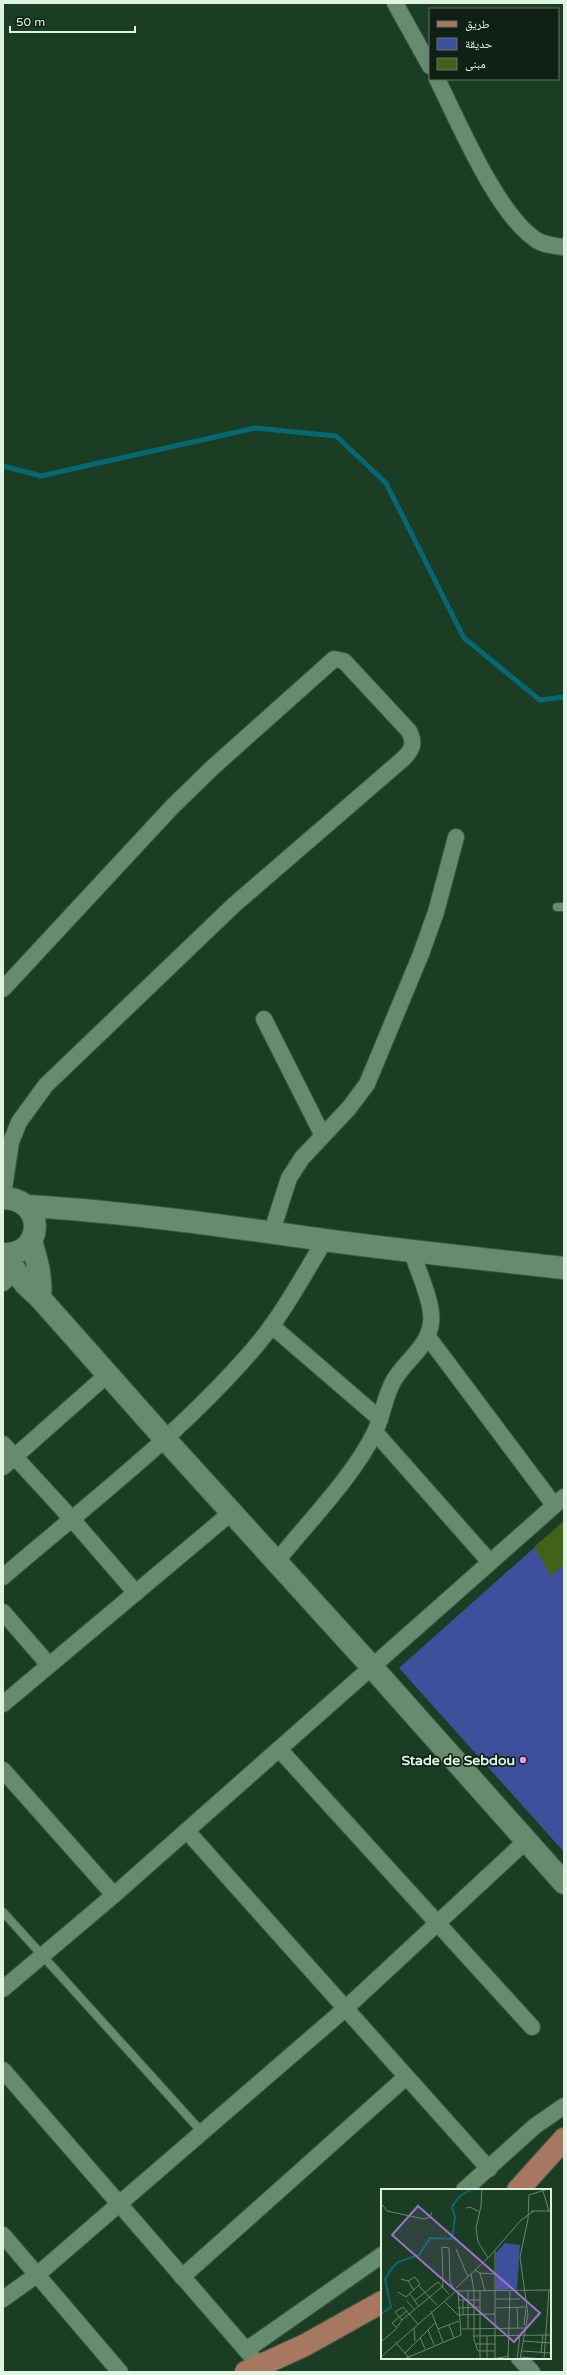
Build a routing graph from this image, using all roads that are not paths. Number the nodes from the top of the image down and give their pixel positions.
1 (394, 3) edge
2 (429, 64) edge
3 (438, 80) edge
4 (564, 247) edge
5 (456, 837) dead end
6 (3, 989) edge
7 (264, 1019) dead end
8 (322, 1134) junction
9 (3, 1197) edge
10 (27, 1206) junction
11 (68, 1209) junction
12 (272, 1231) junction
13 (33, 1236) junction
14 (325, 1240) junction
15 (411, 1250) junction
16 (6, 1266) edge
17 (564, 1268) edge
18 (40, 1298) junction
19 (272, 1326) junction
20 (428, 1337) junction
21 (108, 1374) junction
22 (377, 1426) junction
23 (165, 1439) junction
24 (3, 1444) edge
25 (9, 1462) edge
26 (559, 1501) edge
27 (232, 1512) junction
28 (71, 1518) junction
29 (277, 1561) junction
30 (489, 1561) junction
31 (3, 1577) edge
32 (136, 1593) junction
33 (3, 1612) edge
34 (49, 1665) junction
35 (372, 1667) junction
36 (3, 1704) edge
37 (279, 1749) junction
38 (3, 1770) edge
39 (187, 1831) junction
40 (526, 1841) junction
41 (564, 1883) edge
42 (114, 1895) junction
43 (3, 1912) edge
44 (437, 1922) junction
45 (42, 1955) junction
46 (3, 1989) edge
47 (346, 2008) junction
48 (532, 2027) dead end
49 (3, 2070) edge
50 (406, 2077) junction
51 (564, 2106) edge
52 (201, 2131) junction
53 (564, 2139) edge
54 (489, 2169) junction
55 (465, 2189) edge
56 (519, 2189) edge
57 (119, 2204) junction
58 (3, 2235) edge
59 (381, 2256) edge
60 (38, 2274) junction
61 (182, 2277) junction
62 (3, 2299) edge
63 (381, 2303) edge
64 (246, 2350) junction
65 (519, 2359) edge
66 (253, 2369) edge
67 (120, 2372) edge
68 (532, 2372) edge

1 - 2 street
3 - 4 street
5 - 8 street
6 - 9 street
7 - 8 street
8 - 12 street
9 - 10 main road
10 - 11 main road
10 - 13 main road
11 - 12 main road
11 - 13 main road
12 - 14 main road
13 - 16 main road
13 - 18 main road
14 - 15 main road
14 - 19 street
15 - 17 main road
15 - 20 street
16 - 18 main road
18 - 21 main road
19 - 22 street
19 - 23 street
20 - 22 street
20 - 26 street
21 - 23 main road
21 - 25 street
22 - 29 street
22 - 30 street
23 - 27 main road
23 - 28 street
24 - 25 street
25 - 28 street
26 - 30 street
27 - 29 main road
27 - 32 street
28 - 31 street
28 - 32 street
29 - 35 main road
30 - 35 street
32 - 34 street
33 - 34 street
34 - 36 street
35 - 37 street
35 - 40 main road
37 - 39 street
37 - 44 street
38 - 42 street
39 - 42 street
39 - 47 street
40 - 41 main road
40 - 44 street
42 - 45 street
43 - 45 lane
44 - 47 street
44 - 48 street
45 - 46 street
45 - 52 lane
47 - 50 street
47 - 52 street
49 - 57 street
50 - 54 street
50 - 61 street
51 - 54 street
52 - 57 street
53 - 56 main road
54 - 55 street
57 - 60 street
57 - 61 street
58 - 60 street
59 - 64 street
60 - 62 street
60 - 67 street
61 - 64 street
63 - 66 main road
64 - 66 street
65 - 68 street

